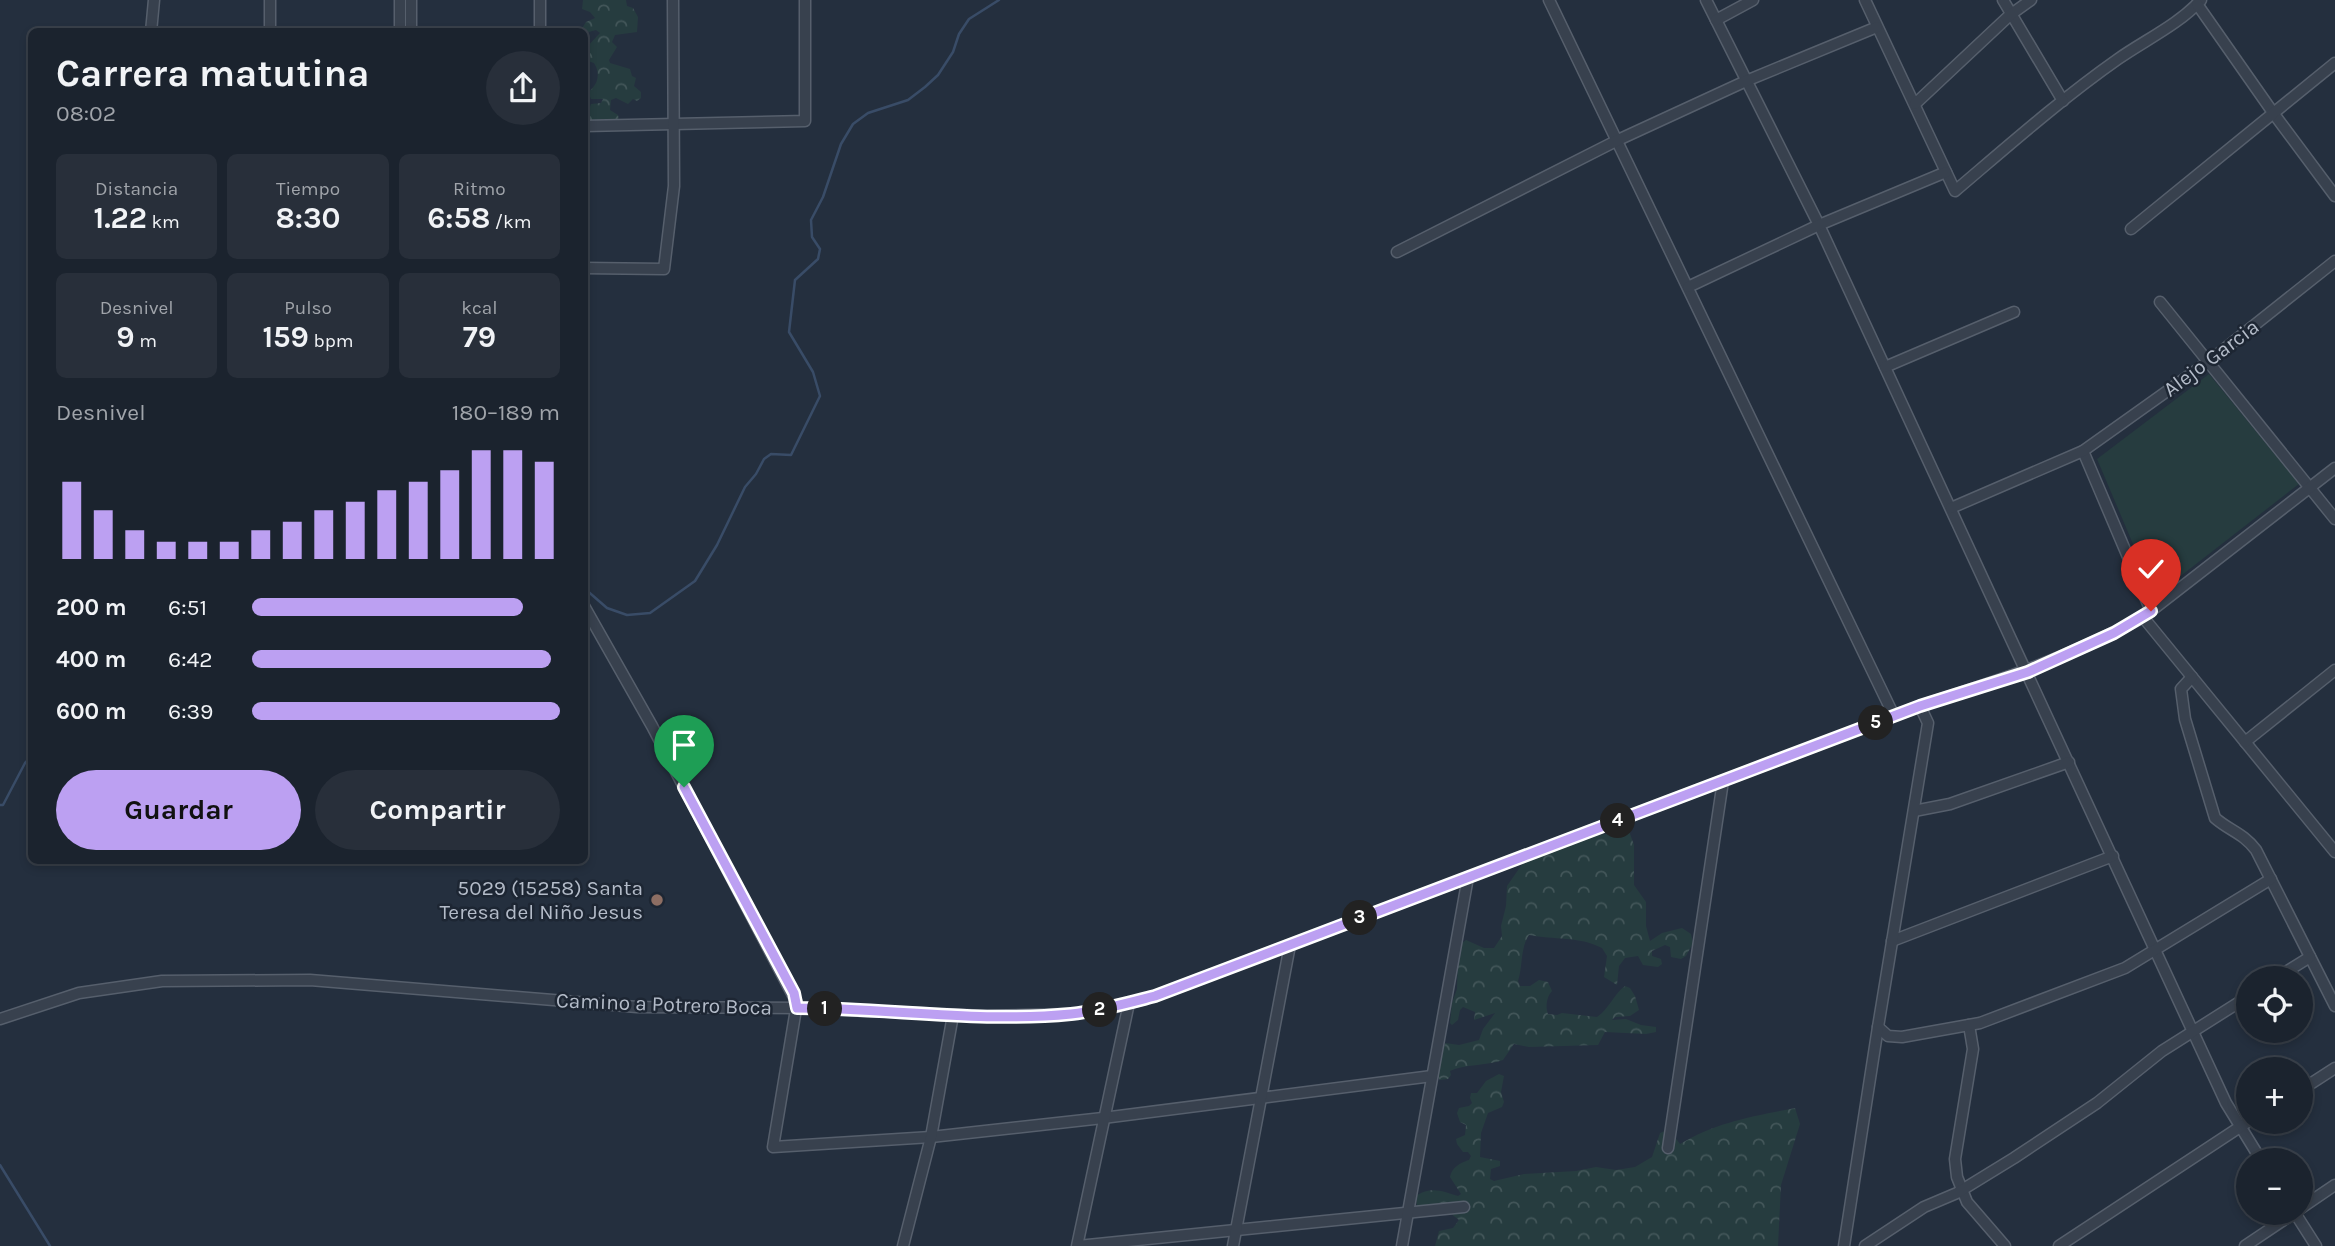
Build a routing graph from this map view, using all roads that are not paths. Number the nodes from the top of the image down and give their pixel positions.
1 (154, 0) edge
2 (270, 0) edge
3 (400, 0) edge
4 (411, 0) edge
5 (540, 0) edge
6 (673, 0) edge
7 (805, 0) edge
8 (1549, 0) edge
9 (1706, 0) edge
10 (1752, 0) edge
11 (2003, 0) edge
12 (2031, 0) edge
13 (1870, 2) edge
14 (2199, 2) edge
15 (2010, 15) junction
16 (1716, 20) junction
17 (1877, 27) junction
18 (150, 28) edge
19 (270, 28) edge
20 (400, 28) edge
21 (411, 28) edge
22 (540, 28) edge
23 (2335, 63) edge
24 (1746, 81) junction
25 (2063, 101) junction
26 (1915, 104) junction
27 (2274, 114) junction
28 (674, 124) junction
29 (588, 126) edge
30 (1618, 140) junction
31 (1946, 172) junction
32 (2335, 196) edge
33 (1819, 225) junction
34 (2131, 229) dead end
35 (1397, 252) dead end
36 (2335, 261) edge
37 (588, 268) edge
38 (1688, 286) junction
39 (2160, 302) dead end
40 (2014, 312) dead end
41 (2208, 362) junction
42 (1885, 368) junction
43 (2083, 451) junction
44 (2335, 468) edge
45 (2310, 488) junction
46 (1951, 508) junction
47 (2335, 519) edge
48 (588, 613) edge
49 (2147, 614) junction
50 (2335, 670) edge
51 (2028, 672) junction
52 (2192, 677) junction
53 (1920, 706) junction
54 (1894, 716) junction
55 (2245, 742) junction
56 (2069, 762) junction
57 (1723, 781) junction
58 (1914, 811) junction
59 (2335, 852) edge
60 (2113, 856) junction
61 (1468, 877) junction
62 (2271, 879) junction
63 (1892, 941) junction
64 (1290, 945) junction
65 (2156, 951) junction
66 (2310, 957) junction
67 (2295, 966) edge
68 (1129, 1003) junction
69 (2236, 1004) edge
70 (2335, 1006) edge
71 (797, 1008) junction
72 (953, 1015) junction
73 (0, 1019) edge
74 (1969, 1025) junction
75 (1878, 1027) junction
76 (2193, 1031) junction
77 (2335, 1068) edge
78 (1432, 1076) junction
79 (2313, 1082) edge
80 (1261, 1098) junction
81 (2236, 1114) edge
82 (1103, 1118) junction
83 (2236, 1128) edge
84 (931, 1136) junction
85 (1668, 1147) dead end
86 (2335, 1185) edge
87 (1962, 1190) junction
88 (2313, 1200) edge
89 (1464, 1207) dead end
90 (1408, 1213) junction
91 (2277, 1225) edge
92 (2303, 1225) edge
93 (1236, 1229) junction
94 (903, 1246) edge
95 (1078, 1246) edge
96 (1233, 1246) edge
97 (1402, 1246) edge
98 (1844, 1246) edge
99 (1865, 1246) edge
100 (2005, 1246) edge
101 (2059, 1246) edge
102 (2245, 1246) edge
103 (2316, 1246) edge

1 - 18 street
2 - 19 street
3 - 20 street
4 - 21 street
5 - 22 street
6 - 28 street
7 - 28 street
8 - 30 street
9 - 16 street
10 - 16 street
11 - 15 street
12 - 15 street
13 - 17 street
14 - 25 street
14 - 27 street
15 - 25 street
15 - 26 street
16 - 24 street
17 - 24 street
17 - 26 street
23 - 27 street
24 - 30 street
24 - 33 street
25 - 31 street
26 - 31 street
27 - 32 street
27 - 34 street
28 - 29 street
28 - 37 street
30 - 35 street
30 - 38 street
31 - 33 street
33 - 38 street
33 - 42 street
36 - 41 street, Alejo Garcia
38 - 54 street
39 - 41 street
40 - 42 street
41 - 43 street, Alejo Garcia
41 - 45 street
42 - 46 street
43 - 46 street, Alejo Garcia
43 - 49 street
44 - 45 street
45 - 47 street
45 - 49 street
46 - 51 street
48 - 71 street
49 - 51 street, Camino a Potrero Boca
49 - 52 street
50 - 55 street
51 - 53 street, Camino a Potrero Boca
51 - 56 street
52 - 55 street
52 - 62 street
53 - 54 street, Camino a Potrero Boca
53 - 58 street
54 - 57 street, Camino a Potrero Boca
55 - 59 street
56 - 58 street
56 - 60 street
57 - 61 street, Camino a Potrero Boca
57 - 85 street
58 - 63 street
60 - 63 street
60 - 65 street
61 - 64 street, Camino a Potrero Boca
61 - 78 street
62 - 65 street
62 - 66 street
63 - 75 street
64 - 68 street, Camino a Potrero Boca
64 - 80 street
65 - 74 street
65 - 76 street
66 - 67 street
66 - 70 street
68 - 72 street, Camino a Potrero Boca
68 - 82 street
69 - 76 street
71 - 72 street, Camino a Potrero Boca
71 - 73 street, Camino a Potrero Boca
71 - 84 street
72 - 84 street
74 - 75 street
74 - 87 street
75 - 98 street
76 - 81 street
76 - 87 street
77 - 79 street
78 - 80 street
78 - 90 street
80 - 82 street
80 - 93 street
82 - 84 street
82 - 95 street
83 - 101 street
84 - 94 street
86 - 88 street
87 - 99 street
87 - 100 street
89 - 90 street
90 - 93 street
90 - 97 street
91 - 102 street
92 - 103 street
93 - 95 street
93 - 96 street

